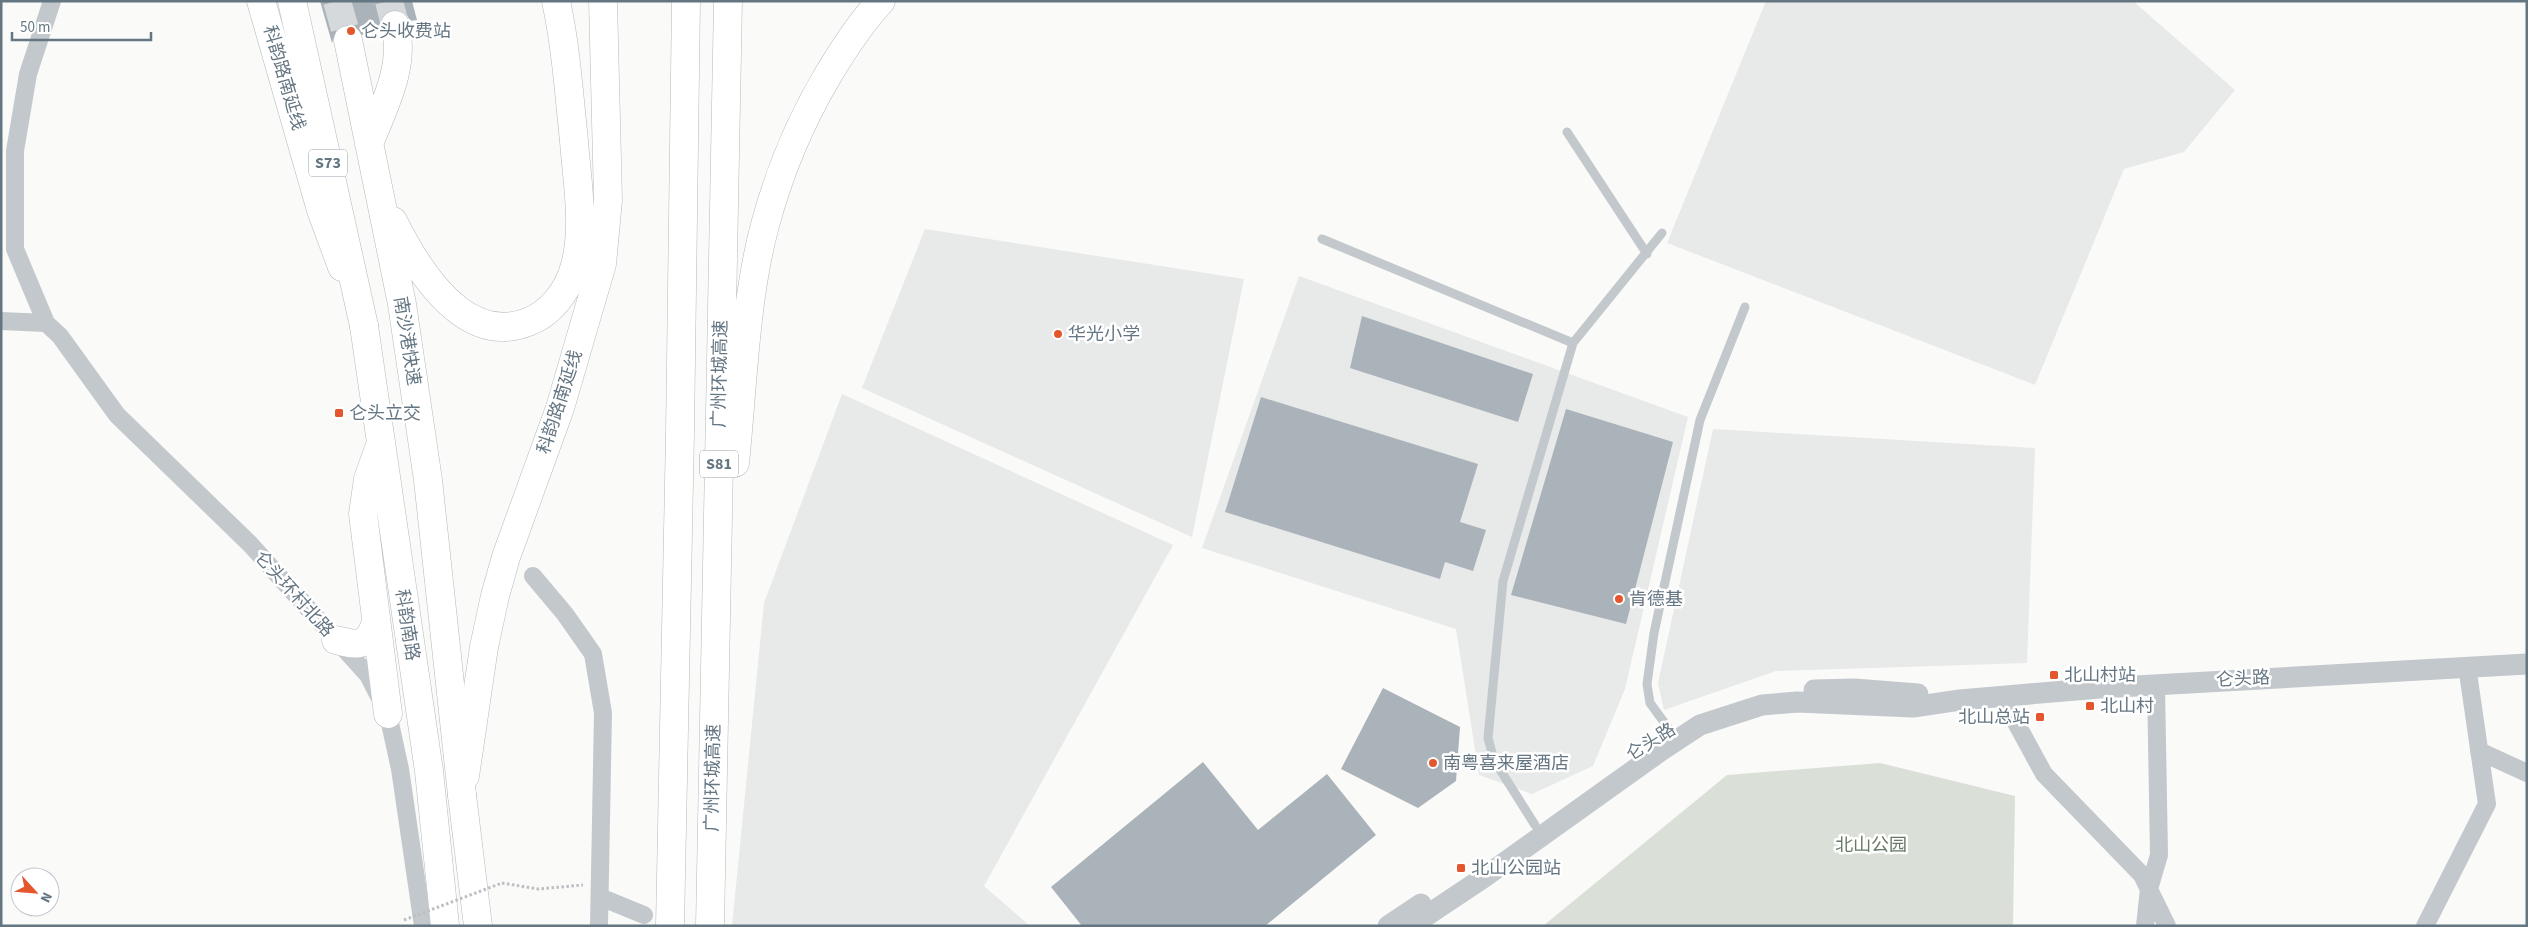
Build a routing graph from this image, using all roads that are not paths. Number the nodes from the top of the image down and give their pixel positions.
1 (52, 1) edge
2 (261, 1) edge
3 (292, 1) edge
4 (556, 1) edge
5 (603, 1) edge
6 (673, 1) edge
7 (686, 1) edge
8 (728, 1) edge
9 (881, 1) edge
10 (395, 25) tunnel mouth
11 (348, 40) tunnel mouth
12 (1567, 132) dead end
13 (369, 144) junction
14 (380, 196) junction
15 (1662, 233) dead end
16 (1322, 239) dead end
17 (1646, 254) junction
18 (1744, 307) dead end
19 (1, 321) edge
20 (46, 323) junction
21 (364, 326) junction
22 (1573, 343) junction
23 (680, 433) junction
24 (382, 442) junction
25 (533, 576) dead end
26 (376, 623) junction
27 (336, 640) junction
28 (716, 663) junction
29 (2527, 664) edge
30 (2467, 666) junction
31 (2156, 685) junction
32 (2002, 697) junction
33 (1960, 700) junction
34 (388, 714) junction
35 (1669, 729) junction
36 (2479, 751) junction
37 (2527, 773) edge
38 (462, 795) junction
39 (1535, 825) junction
40 (2149, 888) junction
41 (600, 890) junction
42 (644, 914) dead end
43 (423, 926) edge
44 (445, 926) edge
45 (478, 926) edge
46 (599, 926) edge
47 (670, 926) edge
48 (710, 926) edge
49 (1388, 926) edge
50 (1411, 926) edge
51 (2144, 926) edge
52 (2167, 926) edge
53 (2425, 926) edge

1 - 20 street
2 - 21 main road, 科韵路南延线
3 - 21 main road, S73
4 - 14 main road
5 - 38 main road, 科韵路南延线
6 - 23 main road
7 - 23 main road, S81
8 - 28 main road, 广州环城高速 / S81
9 - 28 main road
10 - 13 main road
11 - 13 main road, 南沙港快速 / S73
12 - 17 lane
13 - 14 main road, 南沙港快速 / S73
14 - 38 main road, 南沙港快速 / S73
15 - 17 lane
16 - 22 lane
17 - 22 lane
18 - 35 lane
19 - 20 street
20 - 27 street, 仑头环村北路
21 - 24 main road, 科韵南路
22 - 39 lane
23 - 47 main road, S81
24 - 26 main road
24 - 44 main road, 科韵南路
25 - 41 street
26 - 27 main road
26 - 34 main road
27 - 34 street, 仑头环村北路
28 - 48 main road, 广州环城高速 / S81
29 - 30 street, 仑头路
30 - 31 street, 仑头路
30 - 36 street
31 - 32 street, 仑头路
31 - 40 street
32 - 33 street, 仑头路
32 - 40 street
33 - 35 street, 仑头路
33 - 50 street, 仑头路
34 - 43 street, 仑头环村北路
35 - 39 street, 仑头路
36 - 37 street
36 - 53 street
38 - 45 main road
39 - 49 street, 仑头路
40 - 51 street
40 - 52 street
41 - 42 street
41 - 46 street

